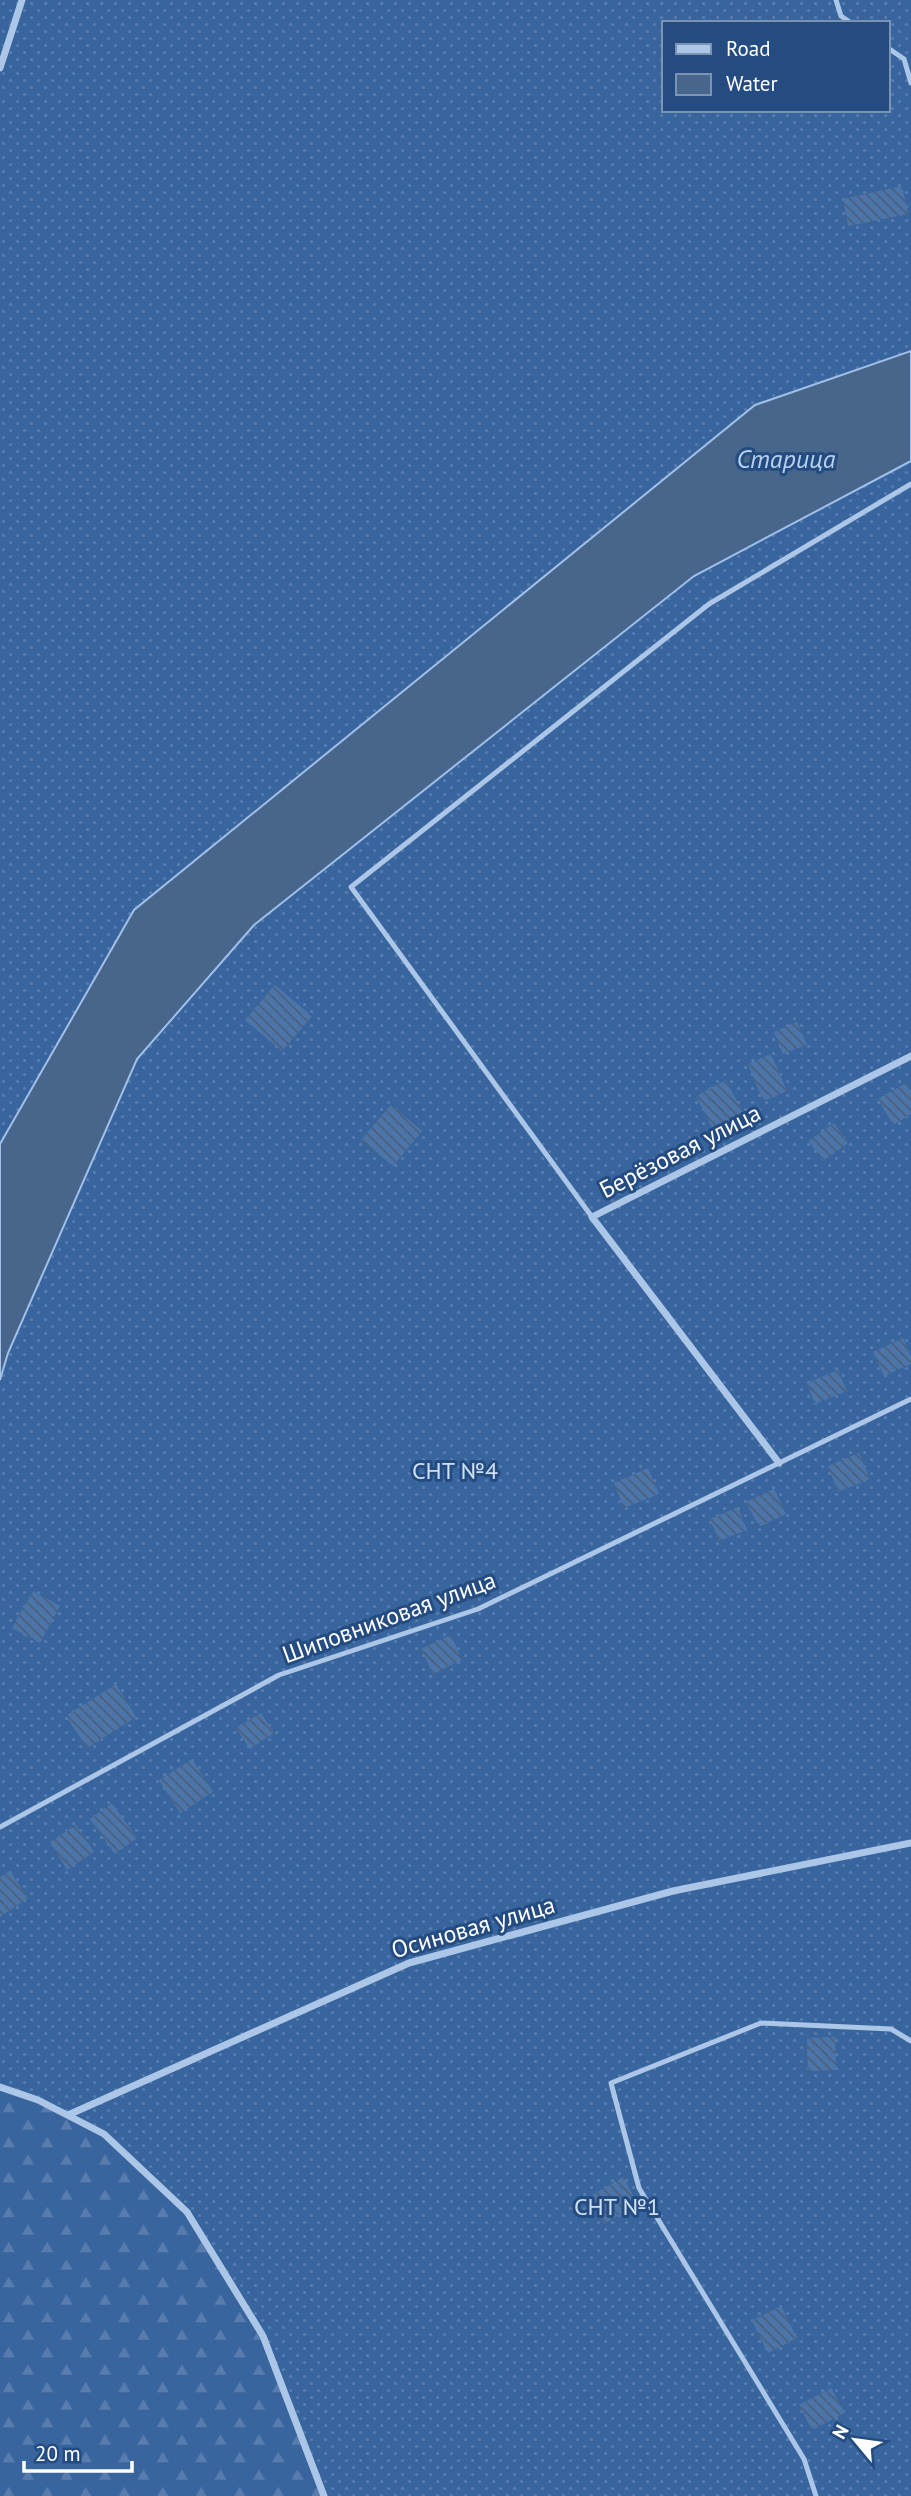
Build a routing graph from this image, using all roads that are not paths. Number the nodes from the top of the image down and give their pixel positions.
1 (22, 0) edge
2 (836, 0) edge
3 (848, 21) edge
4 (890, 49) edge
5 (0, 68) edge
6 (911, 83) edge
7 (911, 484) edge
8 (911, 1056) edge
9 (593, 1217) junction
10 (911, 1399) edge
11 (779, 1463) junction
12 (0, 1827) edge
13 (911, 1843) edge
14 (911, 2041) edge
15 (0, 2087) edge
16 (68, 2115) junction
17 (324, 2496) edge
18 (816, 2496) edge

1 - 5 street
2 - 3 lane
4 - 6 lane
7 - 9 lane
8 - 9 street, Берёзовая улица
9 - 11 street, Берёзовая улица
10 - 11 lane, Шиповниковая улица
11 - 12 lane, Шиповниковая улица
13 - 16 street, Осиновая улица
14 - 18 lane
15 - 16 street
16 - 17 street

